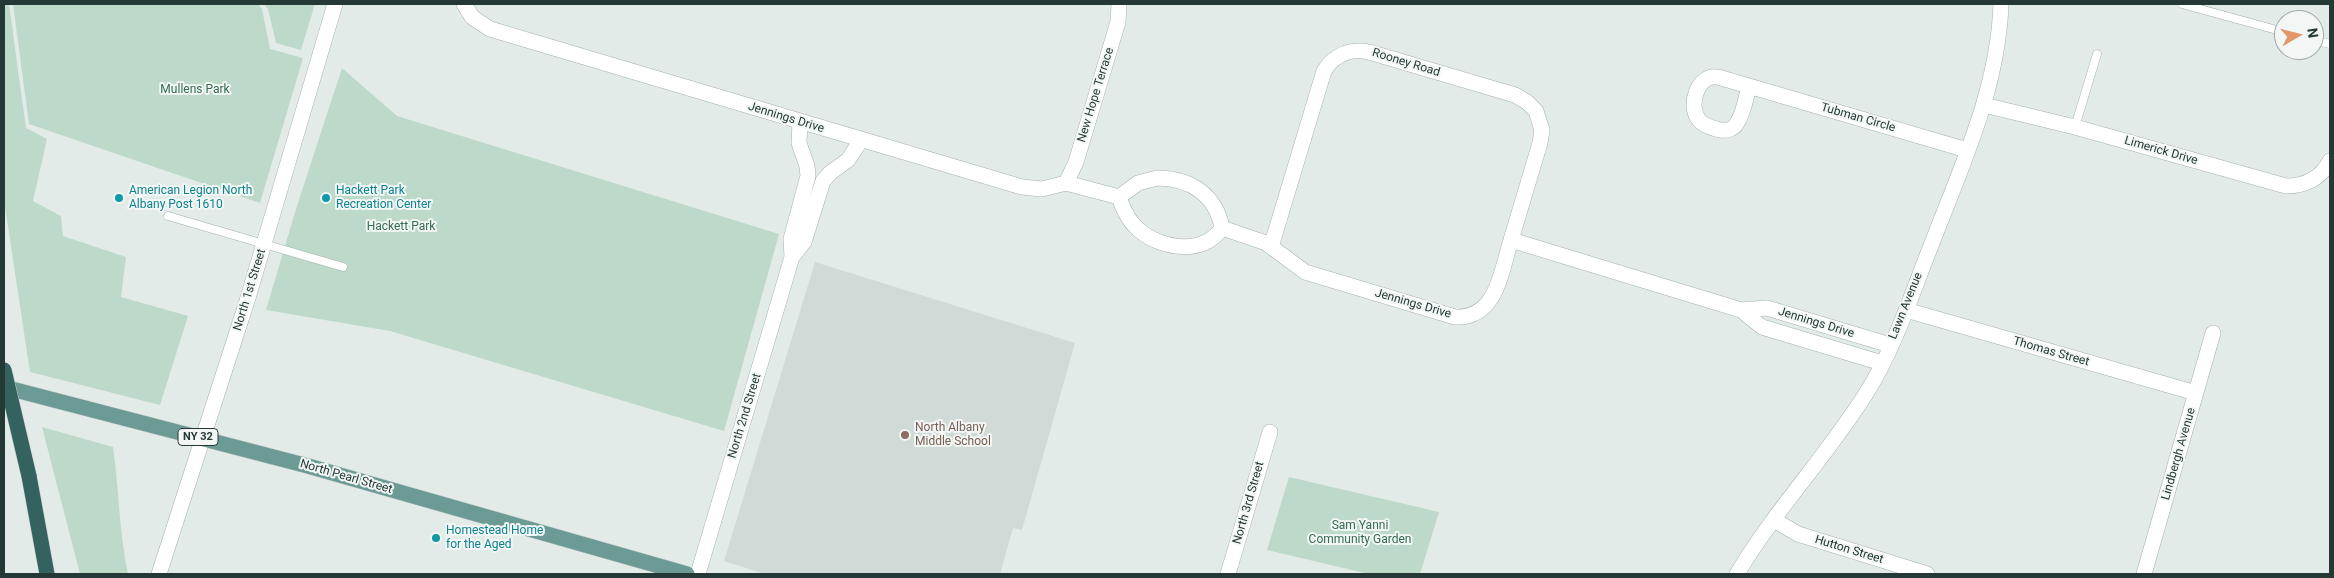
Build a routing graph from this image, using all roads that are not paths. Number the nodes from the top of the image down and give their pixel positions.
1 (335, 4) edge
2 (464, 4) edge
3 (1119, 4) edge
4 (2000, 4) edge
5 (2182, 4) edge
6 (2274, 29) edge
7 (2097, 54) dead end
8 (1749, 86) dead end
9 (1984, 105) junction
10 (800, 122) junction
11 (2075, 127) junction
12 (861, 140) junction
13 (1967, 150) junction
14 (2330, 161) edge
15 (1066, 183) junction
16 (1119, 197) junction
17 (168, 216) dead end
18 (1222, 228) junction
19 (1511, 240) junction
20 (264, 244) junction
21 (1271, 247) junction
22 (792, 257) junction
23 (343, 267) dead end
24 (1741, 310) junction
25 (1906, 310) junction
26 (2213, 333) dead end
27 (1890, 345) junction
28 (1882, 363) junction
29 (4, 370) edge
30 (4, 387) edge
31 (2196, 393) junction
32 (1270, 432) dead end
33 (203, 438) junction
34 (1774, 520) junction
35 (47, 574) edge
36 (159, 574) edge
37 (687, 574) edge
38 (698, 574) edge
39 (1228, 574) edge
40 (1736, 574) edge
41 (1927, 574) edge
42 (2144, 574) edge

1 - 20 street, North 1st Street
2 - 10 street, Jennings Drive
3 - 15 street, New Hope Terrace
4 - 9 street, Lawn Avenue
5 - 6 lane
7 - 11 lane
8 - 13 street, Tubman Circle
9 - 11 street, Limerick Drive
9 - 13 street, Lawn Avenue
10 - 12 street, Jennings Drive
10 - 22 street, North 2nd Street
11 - 14 street, Limerick Drive
12 - 15 street, Jennings Drive
12 - 22 street, North 2nd Street
13 - 25 street, Lawn Avenue
15 - 16 street
16 - 18 street
16 - 18 street
17 - 20 lane
18 - 21 street, Jennings Drive
19 - 21 street, Jennings Drive
19 - 21 street, Rooney Road
19 - 24 street, Jennings Drive
20 - 23 lane
20 - 33 street, North 1st Street
22 - 38 street, North 2nd Street
24 - 27 street, Jennings Drive
24 - 28 street, Jennings Drive
25 - 27 street, Lawn Avenue
25 - 31 street, Thomas Street
26 - 31 street, Lindbergh Avenue
27 - 28 street, Lawn Avenue
28 - 34 street, Lawn Avenue
29 - 35 highway, bridge
30 - 33 main road, North Pearl Street / NY 32
31 - 42 street, Lindbergh Avenue
32 - 39 street, North 3rd Street
33 - 36 street, North 1st Street
33 - 37 main road, North Pearl Street / NY 32
34 - 40 street, Lawn Avenue
34 - 41 street, Hutton Street

